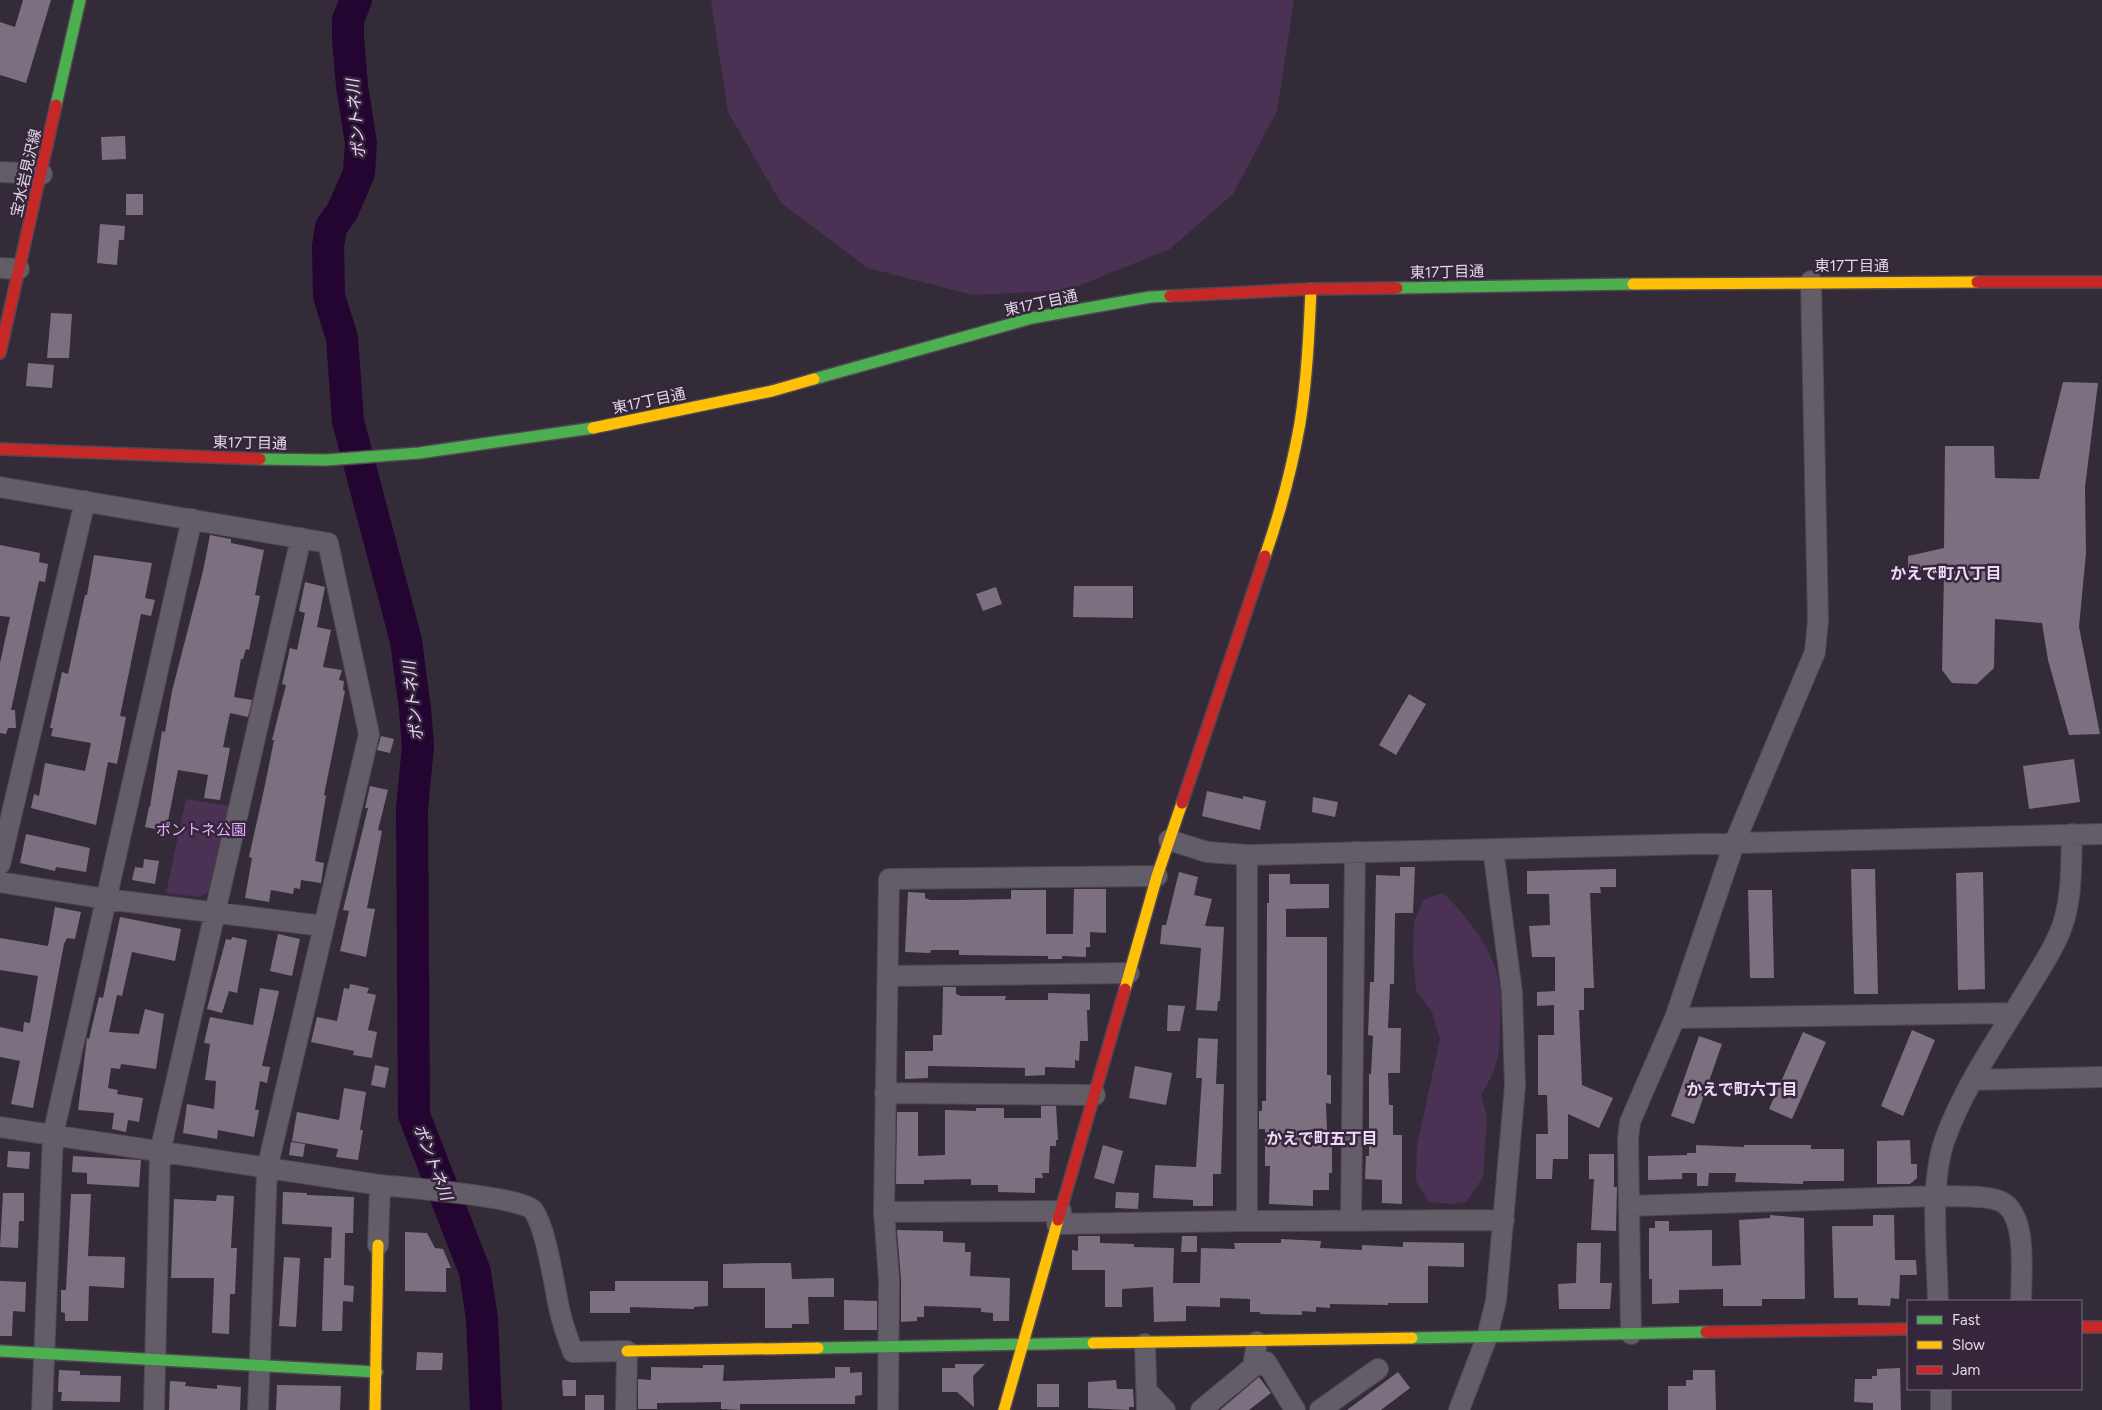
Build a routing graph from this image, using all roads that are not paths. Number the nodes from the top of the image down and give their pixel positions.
1 (80, 0) edge
2 (0, 172) edge
3 (42, 174) junction
4 (10, 269) edge
5 (1811, 281) junction
6 (2102, 282) edge
7 (1310, 289) junction
8 (0, 353) edge
9 (0, 449) edge
10 (0, 487) edge
11 (85, 501) junction
12 (192, 519) junction
13 (302, 538) junction
14 (2072, 834) junction
15 (2102, 834) edge
16 (1169, 840) junction
17 (1734, 844) junction
18 (1493, 849) junction
19 (1355, 852) junction
20 (1246, 855) junction
21 (0, 864) edge
22 (1157, 876) junction
23 (0, 882) edge
24 (106, 899) junction
25 (214, 913) junction
26 (323, 926) junction
27 (1129, 973) junction
28 (888, 976) junction
29 (2012, 1014) junction
30 (1675, 1018) junction
31 (2102, 1077) edge
32 (1973, 1080) junction
33 (885, 1092) junction
34 (1095, 1095) junction
35 (0, 1127) edge
36 (52, 1135) junction
37 (160, 1152) junction
38 (267, 1169) junction
39 (380, 1185) junction
40 (1936, 1196) junction
41 (1629, 1206) junction
42 (884, 1212) junction
43 (1059, 1218) junction
44 (1351, 1220) junction
45 (1504, 1220) junction
46 (1247, 1221) junction
47 (378, 1245) joint
48 (1938, 1300) edge
49 (2021, 1300) edge
50 (2082, 1327) edge
51 (2102, 1327) edge
52 (1907, 1329) edge
53 (1631, 1334) junction
54 (1488, 1338) junction
55 (1257, 1342) junction
56 (1145, 1344) junction
57 (1023, 1346) junction
58 (888, 1348) junction
59 (0, 1351) edge
60 (627, 1351) junction
61 (45, 1354) junction
62 (156, 1360) junction
63 (260, 1366) junction
64 (1254, 1367) junction
65 (1378, 1369) dead end
66 (377, 1372) junction
67 (1941, 1390) edge
68 (1147, 1401) edge
69 (42, 1410) edge
70 (154, 1410) edge
71 (258, 1410) edge
72 (376, 1410) edge
73 (626, 1410) edge
74 (888, 1410) edge
75 (1004, 1410) edge
76 (1165, 1410) edge
77 (1201, 1410) edge
78 (1295, 1410) edge
79 (1320, 1410) edge
80 (1459, 1410) edge
81 (1941, 1410) edge

1 - 3 street, 宝水岩見沢線
2 - 3 street
3 - 4 street, 宝水岩見沢線
4 - 8 street, 宝水岩見沢線
5 - 6 street, 東17丁目通
5 - 7 street, 東17丁目通
5 - 17 street
7 - 9 street, 東17丁目通
7 - 16 street
10 - 11 street
11 - 12 street
11 - 21 street
12 - 13 street
12 - 24 street
13 - 25 street
13 - 26 street
14 - 15 street
14 - 17 street
14 - 29 street
16 - 20 street
16 - 22 street
17 - 18 street
17 - 30 street
18 - 19 street
18 - 45 street
19 - 20 street
19 - 44 street
20 - 46 street
22 - 27 street
22 - 28 street
23 - 24 street
24 - 25 street
24 - 36 street
25 - 26 street
25 - 37 street
26 - 38 street
27 - 28 street
27 - 34 street
28 - 33 street
29 - 30 street
29 - 32 street
30 - 41 street
31 - 32 street
32 - 40 street
33 - 34 street
33 - 42 street
34 - 43 street
35 - 36 street
36 - 37 street
36 - 61 street
37 - 38 street
37 - 62 street
38 - 39 street
38 - 63 street
39 - 47 street
39 - 60 street
40 - 41 street
40 - 48 street
40 - 49 street
41 - 53 street
42 - 43 street
42 - 58 street
43 - 46 street
43 - 57 street
44 - 45 street
44 - 46 street
45 - 54 street
47 - 66 street
50 - 51 street
52 - 53 street
53 - 54 street
54 - 55 street
54 - 80 street
55 - 56 street
55 - 64 street
56 - 57 street
56 - 68 street
57 - 58 street
57 - 75 street
58 - 60 street
58 - 74 street
59 - 61 street
60 - 73 street
61 - 62 street
61 - 69 street
62 - 63 street
62 - 70 street
63 - 66 street
63 - 71 street
64 - 77 street
64 - 78 street
65 - 79 street
66 - 72 street
67 - 81 street
68 - 76 street

